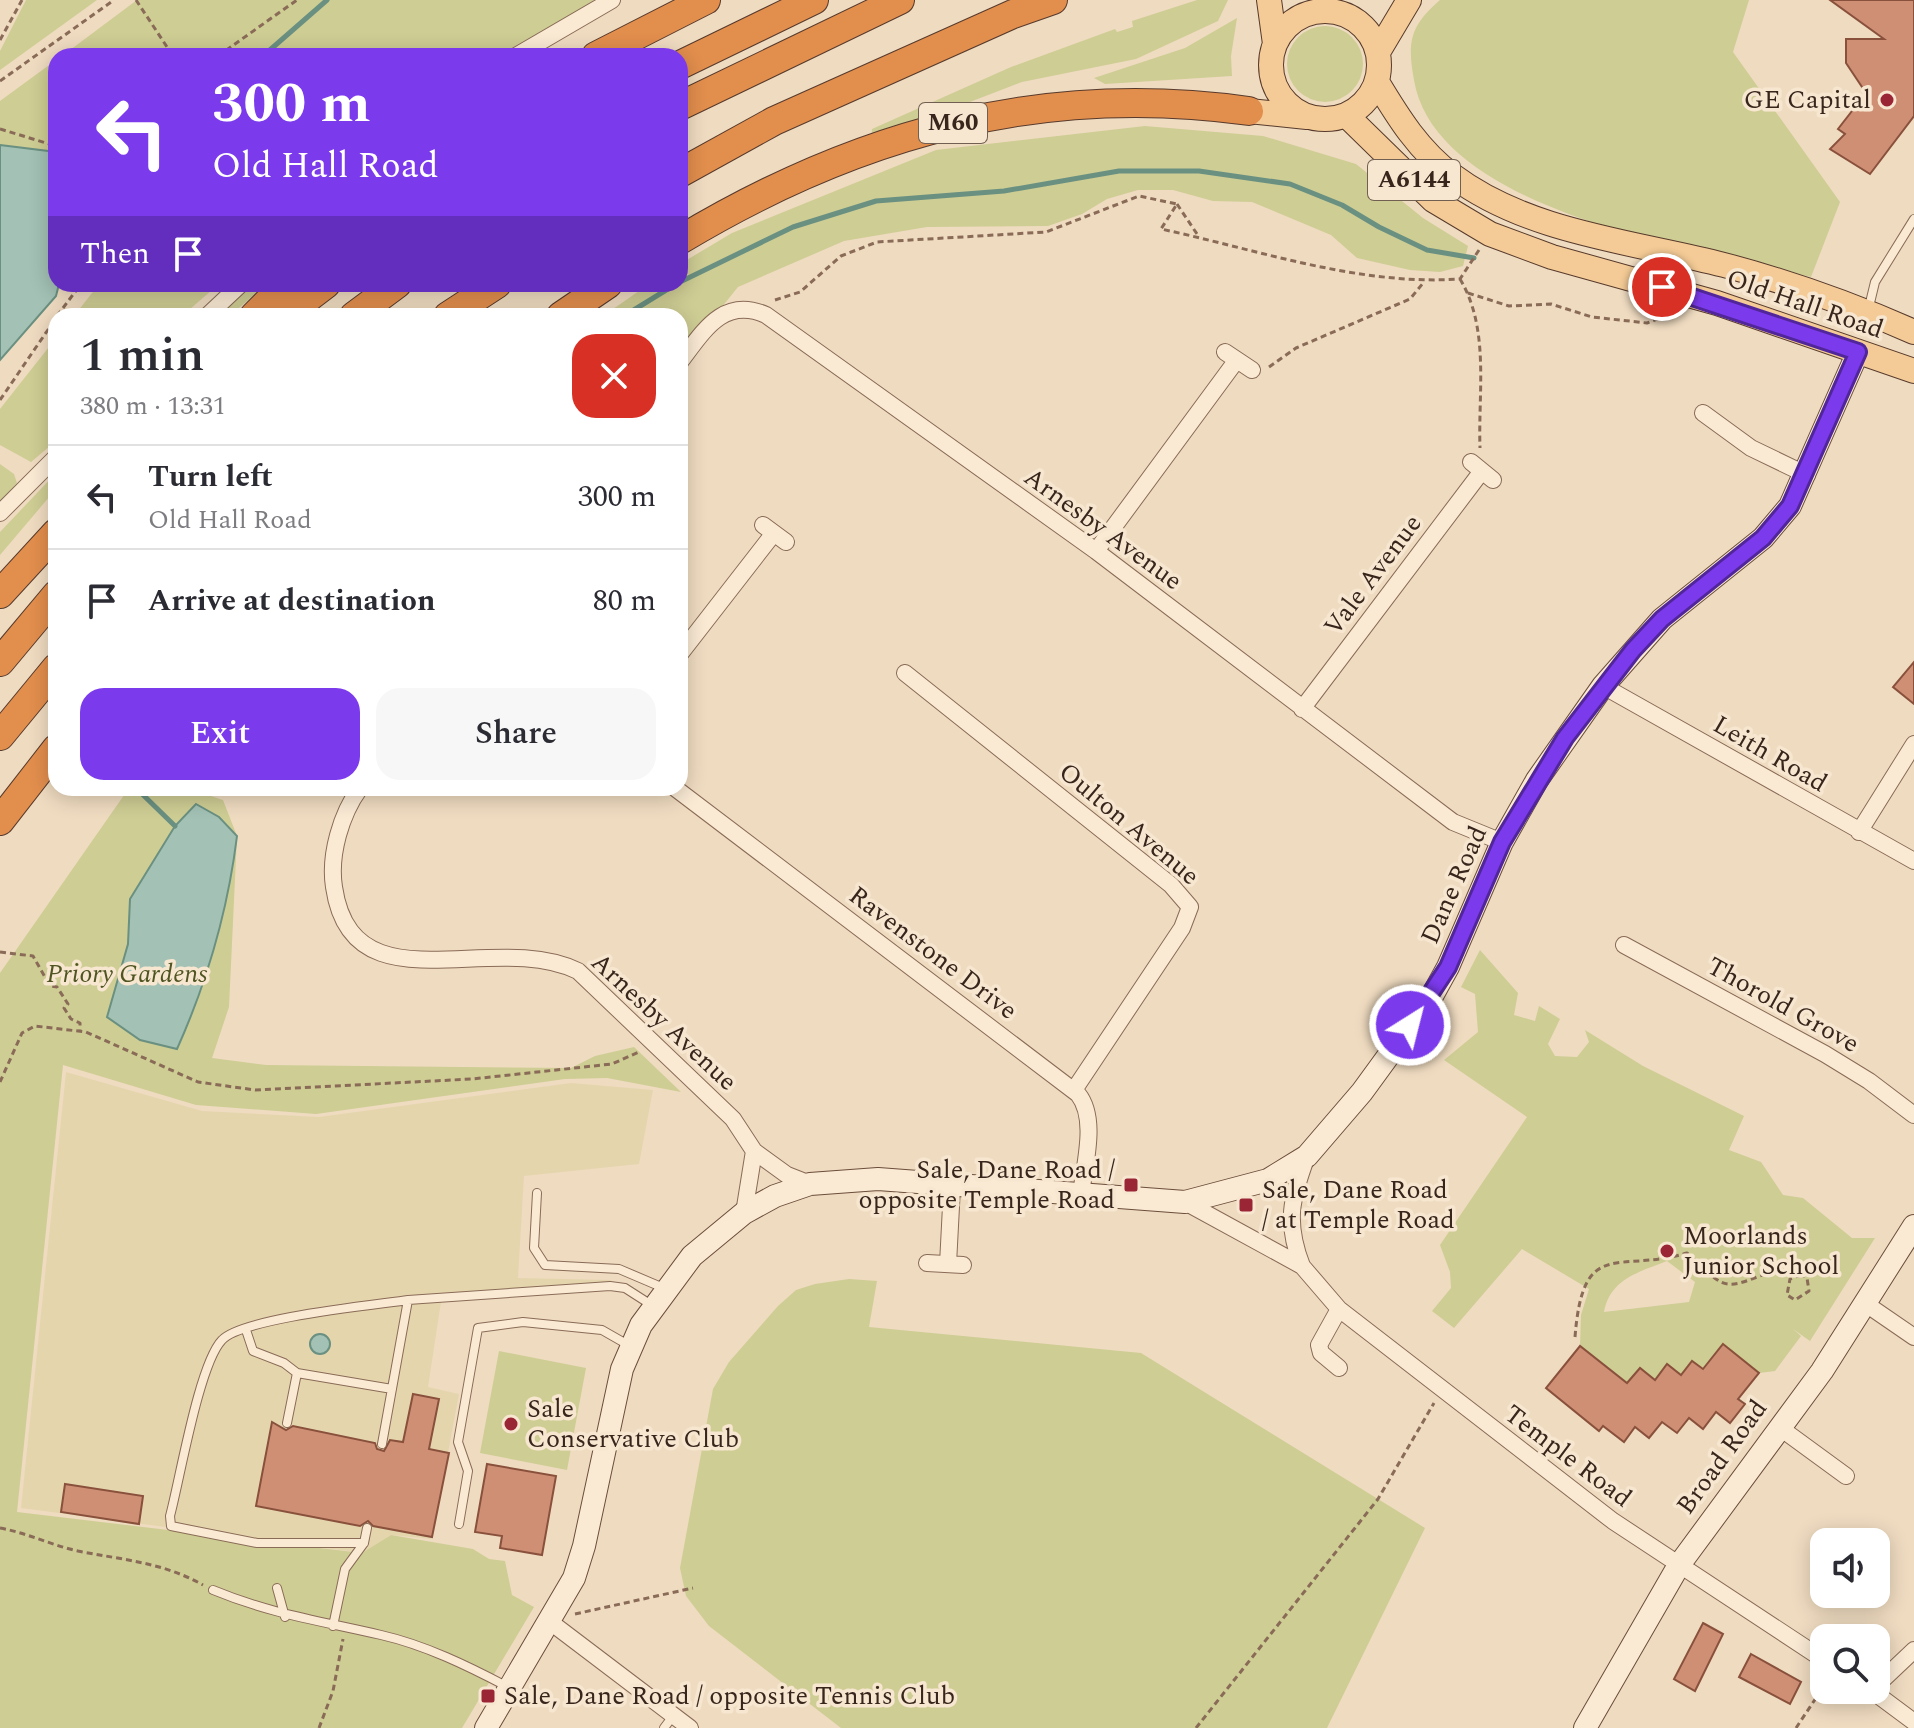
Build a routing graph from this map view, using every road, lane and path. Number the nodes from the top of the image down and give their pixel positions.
1 (22, 0) edge
2 (114, 0) edge
3 (136, 0) edge
4 (297, 0) edge
5 (612, 0) edge
6 (706, 0) edge
7 (814, 0) edge
8 (900, 0) edge
9 (1053, 0) edge
10 (1269, 0) edge
11 (1409, 0) edge
12 (1317, 5) edge
13 (837, 31) junction
14 (0, 40) edge
15 (1275, 44) junction
16 (168, 48) edge
17 (229, 48) edge
18 (530, 48) edge
19 (612, 48) edge
20 (1378, 52) junction
21 (688, 61) edge
22 (0, 81) edge
23 (688, 81) edge
24 (1377, 82) junction
25 (688, 102) edge
26 (1249, 111) joint
27 (1346, 115) junction
28 (1309, 117) junction
29 (0, 129) edge
30 (48, 144) edge
31 (688, 169) edge
32 (1177, 204) junction
33 (1914, 219) edge
34 (1490, 234) junction
35 (688, 235) edge
36 (1199, 237) junction
37 (1460, 279) junction
38 (1424, 282) junction
39 (232, 292) edge
40 (278, 292) edge
41 (315, 292) edge
42 (386, 292) edge
43 (485, 292) edge
44 (502, 292) edge
45 (596, 292) edge
46 (1468, 293) junction
47 (216, 308) edge
48 (262, 308) edge
49 (294, 308) edge
50 (365, 308) edge
51 (460, 308) edge
52 (484, 308) edge
53 (573, 308) edge
54 (1681, 310) dead end
55 (1867, 311) junction
56 (766, 315) junction
57 (48, 330) edge
58 (1914, 332) edge
59 (688, 352) edge
60 (1858, 352) junction
61 (1238, 361) joint
62 (1914, 371) edge
63 (0, 400) edge
64 (1703, 413) dead end
65 (48, 465) edge
66 (1482, 471) joint
67 (1807, 475) junction
68 (0, 513) edge
69 (774, 534) dead end
70 (48, 542) edge
71 (1096, 551) junction
72 (0, 594) edge
73 (48, 605) edge
74 (688, 644) edge
75 (0, 662) edge
76 (905, 673) dead end
77 (48, 678) edge
78 (1603, 686) junction
79 (1302, 709) junction
80 (0, 736) edge
81 (1914, 744) edge
82 (48, 759) edge
83 (48, 769) edge
84 (356, 796) edge
85 (686, 796) edge
86 (6, 814) edge
87 (1859, 832) junction
88 (1502, 842) junction
89 (1914, 861) edge
90 (1624, 945) dead end
91 (0, 952) edge
92 (80, 1031) junction
93 (656, 1045) junction
94 (0, 1082) edge
95 (1074, 1090) junction
96 (1914, 1115) edge
97 (754, 1151) junction
98 (1307, 1156) junction
99 (810, 1184) junction
100 (952, 1187) junction
101 (537, 1193) dead end
102 (1081, 1195) junction
103 (1185, 1202) junction
104 (744, 1213) junction
105 (1914, 1226) edge
106 (927, 1263) dead end
107 (1302, 1266) junction
108 (1801, 1275) junction
109 (660, 1298) junction
110 (408, 1300) junction
111 (1866, 1304) junction
112 (1339, 1309) junction
113 (246, 1330) junction
114 (1575, 1337) dead end
115 (1914, 1337) edge
116 (631, 1346) junction
117 (1339, 1368) dead end
118 (297, 1373) junction
119 (392, 1389) junction
120 (1442, 1389) junction
121 (287, 1423) dead end
122 (1779, 1427) junction
123 (382, 1444) dead end
124 (1846, 1475) dead end
125 (459, 1524) dead end
126 (0, 1528) edge
127 (367, 1528) dead end
128 (364, 1543) junction
129 (1679, 1565) junction
130 (277, 1588) dead end
131 (693, 1588) dead end
132 (213, 1590) joint
133 (285, 1617) junction
134 (549, 1621) junction
135 (333, 1626) junction
136 (345, 1628) junction
137 (1914, 1650) edge
138 (1810, 1651) edge
139 (1890, 1672) edge
140 (510, 1688) junction
141 (1890, 1703) edge
142 (1812, 1704) edge
143 (669, 1722) edge
144 (1914, 1722) edge
145 (319, 1728) edge
146 (486, 1728) edge
147 (690, 1728) edge
148 (1196, 1728) edge
149 (1585, 1728) edge
150 (1796, 1728) edge

1 - 14 path
2 - 22 path
3 - 16 path
4 - 17 path
5 - 18 street
6 - 19 highway
7 - 21 highway
8 - 13 highway
9 - 31 highway
10 - 15 main road
11 - 20 main road
12 - 15 main road
12 - 20 main road
13 - 23 highway
13 - 25 highway
15 - 28 main road
20 - 24 main road
24 - 27 main road
24 - 55 main road, Old Hall Road / A6144
26 - 28 main road
26 - 35 highway, M60
27 - 28 main road
27 - 34 main road, Old Hall Road / A6144
29 - 30 path
32 - 36 path
32 - 36 path
32 - 56 path
33 - 55 lane
34 - 37 path
34 - 60 main road, Old Hall Road / A6144
36 - 38 path
37 - 38 path
37 - 46 path
38 - 61 path
39 - 47 street
40 - 48 highway
41 - 49 highway
42 - 50 highway
43 - 51 highway
44 - 52 highway
45 - 53 highway
46 - 54 path
46 - 66 path
55 - 58 main road, Old Hall Road / A6144
55 - 60 main road, Dane Road
56 - 59 street
56 - 71 street, Arnesby Avenue
57 - 63 path
60 - 62 main road, Old Hall Road / A6144
60 - 67 main road, Dane Road
61 - 71 street
64 - 67 street
65 - 68 street
66 - 79 street, Vale Avenue
67 - 78 main road, Dane Road
69 - 74 street
70 - 72 highway
71 - 79 street, Arnesby Avenue
73 - 75 highway
76 - 95 street, Oulton Avenue
77 - 80 highway
78 - 87 street, Leith Road
78 - 88 main road, Dane Road
79 - 88 street, Arnesby Avenue
81 - 87 street
82 - 86 highway
83 - 86 highway
84 - 93 street, Arnesby Avenue
85 - 95 street, Ravenstone Drive
87 - 89 street, Leith Road
88 - 98 main road, Dane Road
90 - 96 street, Thorold Grove
91 - 92 path
92 - 93 path
92 - 94 path
93 - 97 street, Arnesby Avenue
95 - 102 street
97 - 99 street, Arnesby Avenue
97 - 104 street
98 - 103 main road, Dane Road
98 - 107 street, Temple Road
99 - 100 main road, Dane Road
99 - 104 main road, Dane Road
100 - 102 main road, Dane Road
100 - 106 street
101 - 109 lane
102 - 103 main road, Dane Road
103 - 107 street, Temple Road
104 - 109 main road, Dane Road
105 - 111 main road, Broad Road
107 - 112 street, Temple Road
108 - 108 path
108 - 114 path
109 - 110 lane
109 - 116 main road, Dane Road
110 - 113 lane
110 - 119 lane
111 - 115 street
111 - 122 main road, Broad Road
112 - 117 street
112 - 120 street, Temple Road
113 - 118 lane
113 - 128 lane
116 - 125 lane
116 - 134 main road, Dane Road
118 - 119 lane
118 - 121 lane
119 - 123 lane
120 - 129 street, Temple Road
120 - 148 path
122 - 124 street
122 - 129 main road, Broad Road
126 - 132 path
127 - 128 lane
128 - 135 lane
129 - 138 street, Temple Road
129 - 149 main road, Broad Road
130 - 133 lane
131 - 134 path
132 - 133 lane
133 - 135 lane
134 - 140 main road, Dane Road
134 - 143 street
135 - 136 lane
136 - 140 lane
136 - 145 path
137 - 139 street
140 - 146 main road, Dane Road
141 - 144 street
142 - 150 path
143 - 147 street

